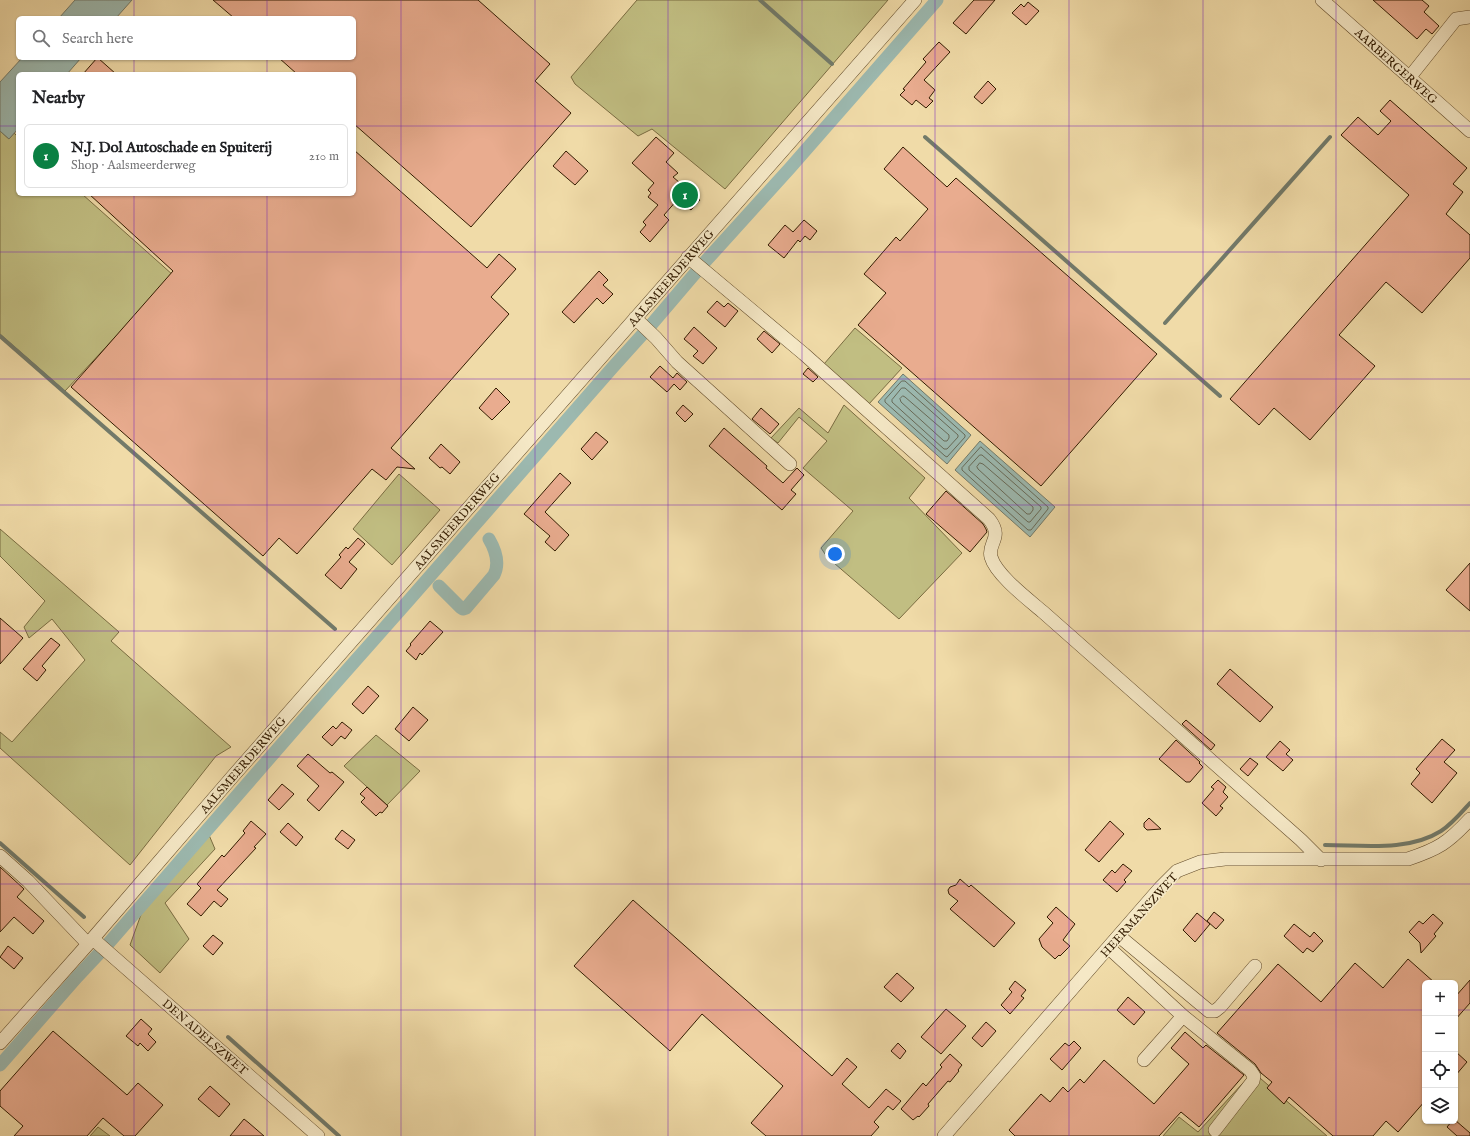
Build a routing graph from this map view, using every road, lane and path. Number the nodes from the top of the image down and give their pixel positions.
1 (915, 0) edge
2 (1322, 0) edge
3 (1470, 17) edge
4 (1409, 78) junction
5 (1470, 132) edge
6 (691, 260) junction
7 (643, 326) junction
8 (790, 464) dead end
9 (1470, 819) edge
10 (0, 856) edge
11 (1321, 860) junction
12 (1119, 936) junction
13 (98, 946) junction
14 (1109, 948) junction
15 (1255, 966) dead end
16 (1184, 1016) junction
17 (0, 1043) edge
18 (1144, 1060) dead end
19 (1215, 1130) dead end
20 (318, 1136) edge
21 (944, 1136) edge

1 - 6 street, AALSMEERDERWEG
2 - 4 street, AARBERGERWEG
3 - 4 street
4 - 5 street, AARBERGERWEG
6 - 7 street, AALSMEERDERWEG
6 - 11 street
7 - 8 street
7 - 13 street, AALSMEERDERWEG
9 - 11 street, HEERMANSZWET
10 - 13 street, DEN ADELSZWET
11 - 12 street, HEERMANSZWET
12 - 14 street, HEERMANSZWET
12 - 15 street
13 - 17 street, AALSMEERDERWEG
13 - 20 street, DEN ADELSZWET
14 - 16 street
14 - 21 street, HEERMANSZWET
16 - 18 street
16 - 19 street

